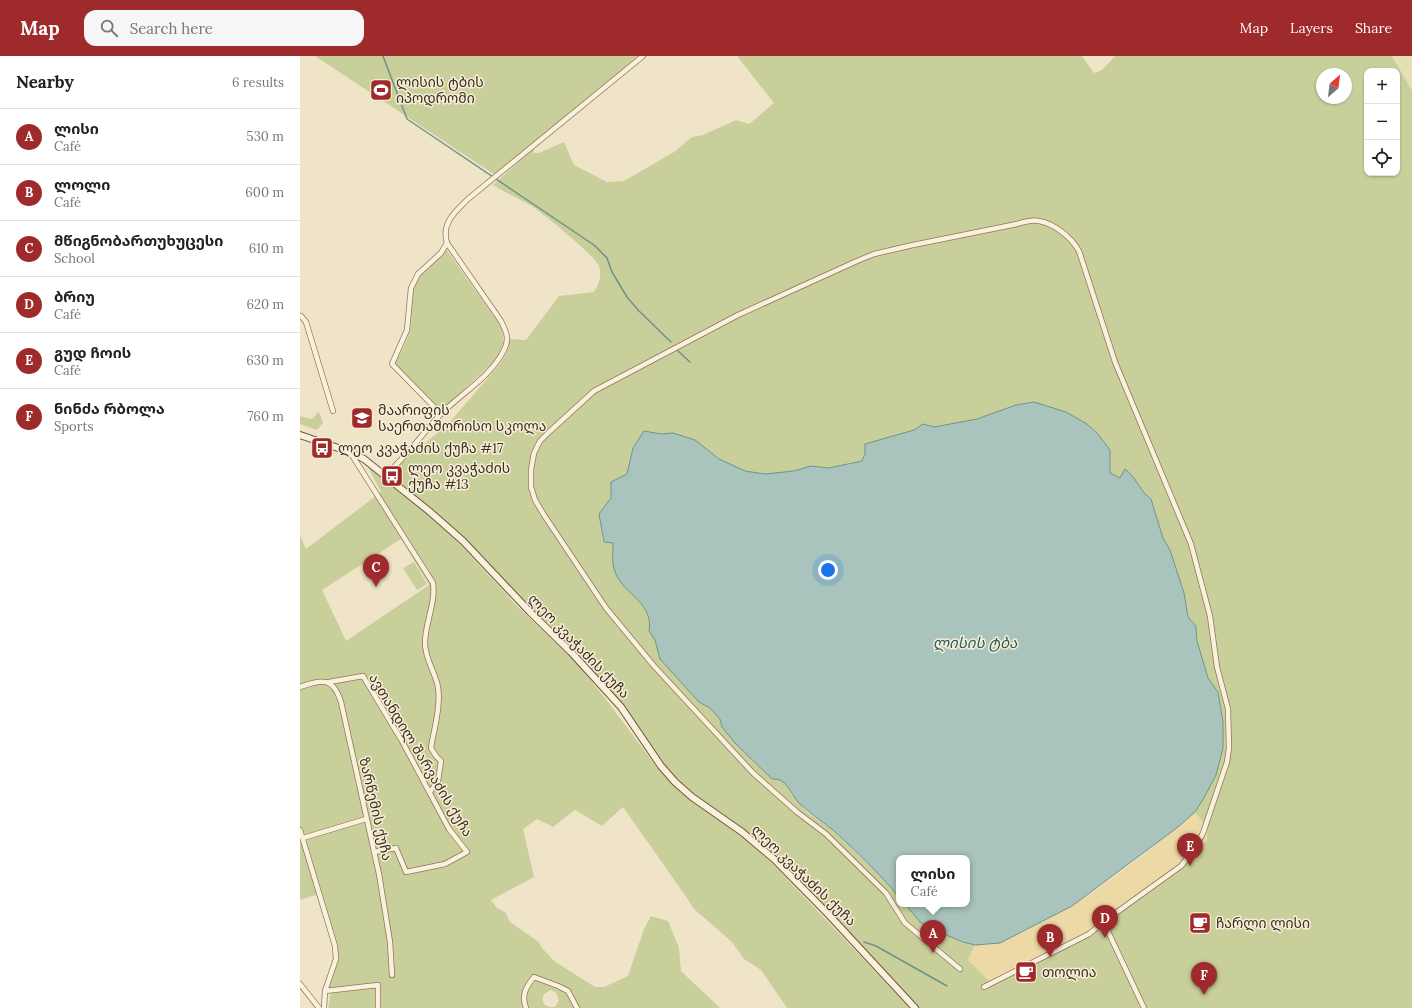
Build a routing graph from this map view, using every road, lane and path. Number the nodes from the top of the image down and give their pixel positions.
1 (643, 56) edge
2 (447, 243) junction
3 (301, 316) dead end
4 (333, 412) dead end
5 (441, 414) junction
6 (300, 435) edge
7 (350, 452) junction
8 (384, 476) junction
9 (329, 682) junction
10 (300, 687) edge
11 (430, 792) junction
12 (366, 819) junction
13 (300, 830) edge
14 (303, 838) junction
15 (374, 852) junction
16 (1104, 923) junction
17 (960, 969) dead end
18 (392, 975) dead end
19 (300, 984) edge
20 (984, 987) dead end
21 (325, 991) junction
22 (319, 1008) edge
23 (324, 1008) edge
24 (378, 1008) edge
25 (526, 1008) edge
26 (577, 1008) edge
27 (915, 1008) edge
28 (1144, 1008) edge

1 - 2 street
2 - 5 street
2 - 5 street
3 - 4 street
5 - 8 street
6 - 7 main road, ლეო კვაჭაძის ქუჩა
7 - 8 main road, ლეო კვაჭაძის ქუჩა
7 - 11 street
8 - 27 main road, ლეო კვაჭაძის ქუჩა
9 - 10 street
9 - 11 street, ავთანდილ შარვაძის ქუჩა
9 - 12 street, ზარწემის ქუჩა
11 - 15 street, ავთანდილ შარვაძის ქუჩა
12 - 14 street
12 - 15 street, ზარწემის ქუჩა
13 - 14 street
14 - 21 street
15 - 18 street, ზარწემის ქუჩა
16 - 17 street
16 - 20 street
16 - 28 street
19 - 22 street
21 - 23 street
21 - 24 street
25 - 26 street

